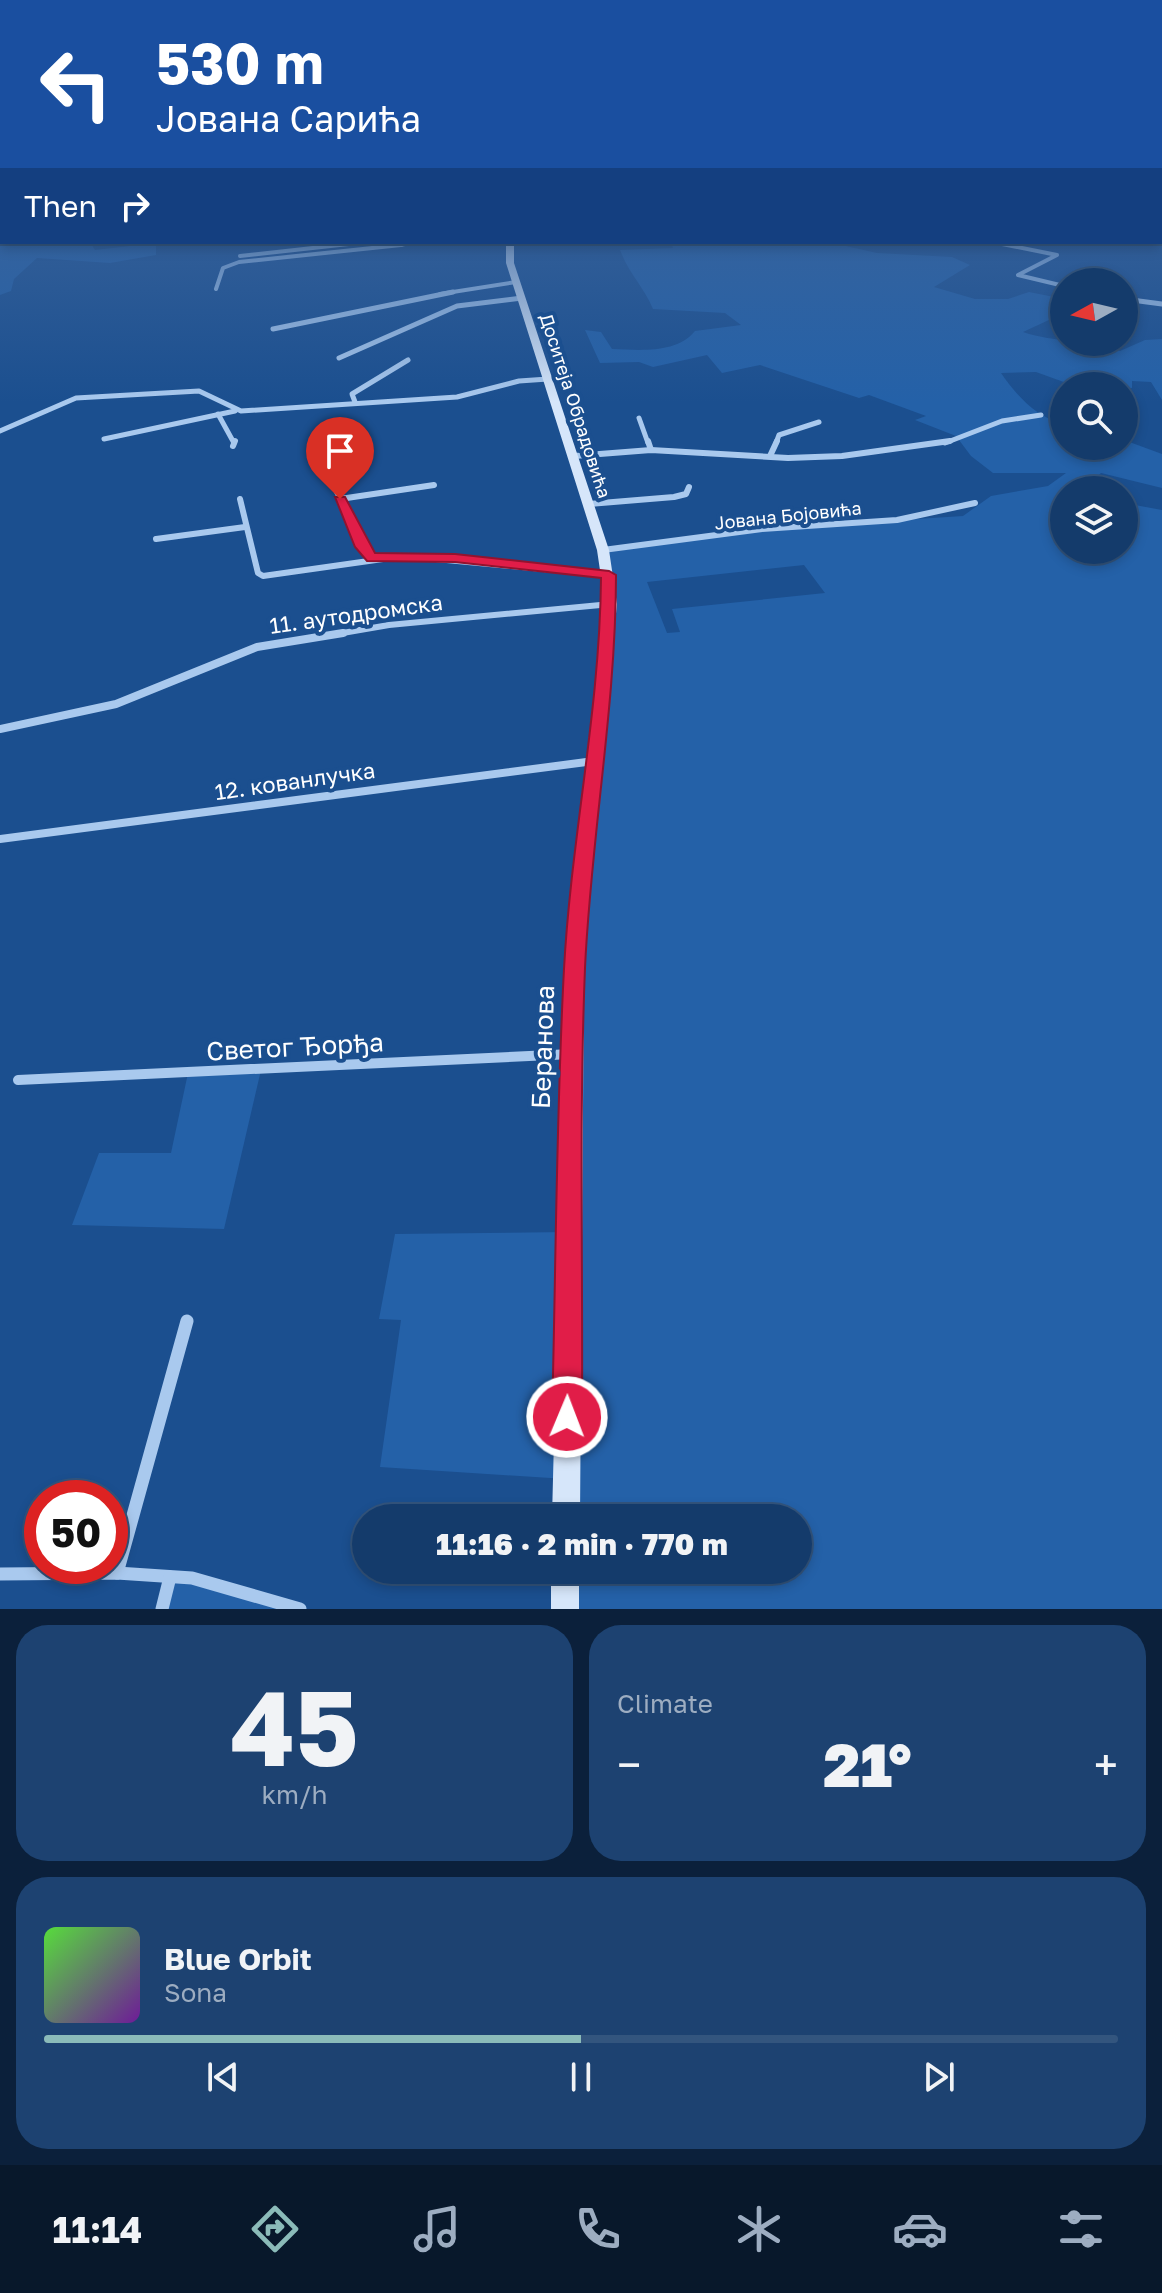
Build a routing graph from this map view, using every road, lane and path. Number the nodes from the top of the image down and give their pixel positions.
1 (275, 252) edge
2 (333, 252) edge
3 (510, 252) edge
4 (1042, 252) edge
5 (240, 256) dead end
6 (516, 282) junction
7 (1050, 283) edge
8 (216, 289) dead end
9 (522, 298) junction
10 (1138, 301) edge
11 (1162, 304) edge
12 (273, 329) dead end
13 (339, 358) dead end
14 (408, 360) dead end
15 (548, 379) junction
16 (355, 402) junction
17 (236, 411) junction
18 (218, 414) junction
19 (1041, 415) dead end
20 (639, 418) dead end
21 (819, 422) dead end
22 (0, 431) edge
23 (104, 439) dead end
24 (233, 446) dead end
25 (651, 450) junction
26 (574, 456) junction
27 (770, 456) junction
28 (339, 473) dead end
29 (434, 485) dead end
30 (689, 487) dead end
31 (240, 499) dead end
32 (340, 499) junction
33 (975, 503) dead end
34 (589, 504) junction
35 (245, 527) junction
36 (156, 539) dead end
37 (603, 550) junction
38 (371, 558) junction
39 (609, 578) junction
40 (611, 604) junction
41 (0, 729) edge
42 (595, 761) junction
43 (0, 839) edge
44 (573, 1054) junction
45 (18, 1080) dead end
46 (187, 1321) dead end
47 (566, 1504) edge
48 (128, 1533) edge
49 (0, 1574) edge
50 (24, 1574) edge
51 (128, 1574) edge
52 (170, 1577) junction
53 (565, 1584) edge
54 (162, 1609) edge
55 (300, 1609) edge
56 (565, 1609) edge

1 - 5 street
2 - 8 street
3 - 6 main road, Доситеја Обрадовића
4 - 7 street
6 - 9 main road, Доситеја Обрадовића
6 - 12 street
9 - 13 street
9 - 15 main road, Доситеја Обрадовића
10 - 11 street
14 - 16 street
15 - 16 street
15 - 26 main road, Доситеја Обрадовића
16 - 17 street
17 - 18 street
17 - 22 street
18 - 23 street
18 - 24 street
19 - 27 street
20 - 25 street
21 - 27 street
25 - 26 street
25 - 27 street
26 - 34 main road, Доситеја Обрадовића
28 - 32 street
29 - 32 street
30 - 34 street
31 - 35 street
32 - 38 street
33 - 37 street, Јована Бојовића
34 - 37 main road, Доситеја Обрадовића
35 - 36 street
35 - 38 street
37 - 39 main road, Доситеја Обрадовића
38 - 39 street
39 - 40 main road, Беранова
40 - 41 street, 11. аутодромска
40 - 42 main road, Беранова
42 - 43 street, 12. кованлучка
42 - 44 main road, Беранова
44 - 45 street, Светог Ђорђа
44 - 47 main road, Беранова
46 - 48 street
49 - 50 street
51 - 52 street
52 - 54 street
52 - 55 street
53 - 56 main road

